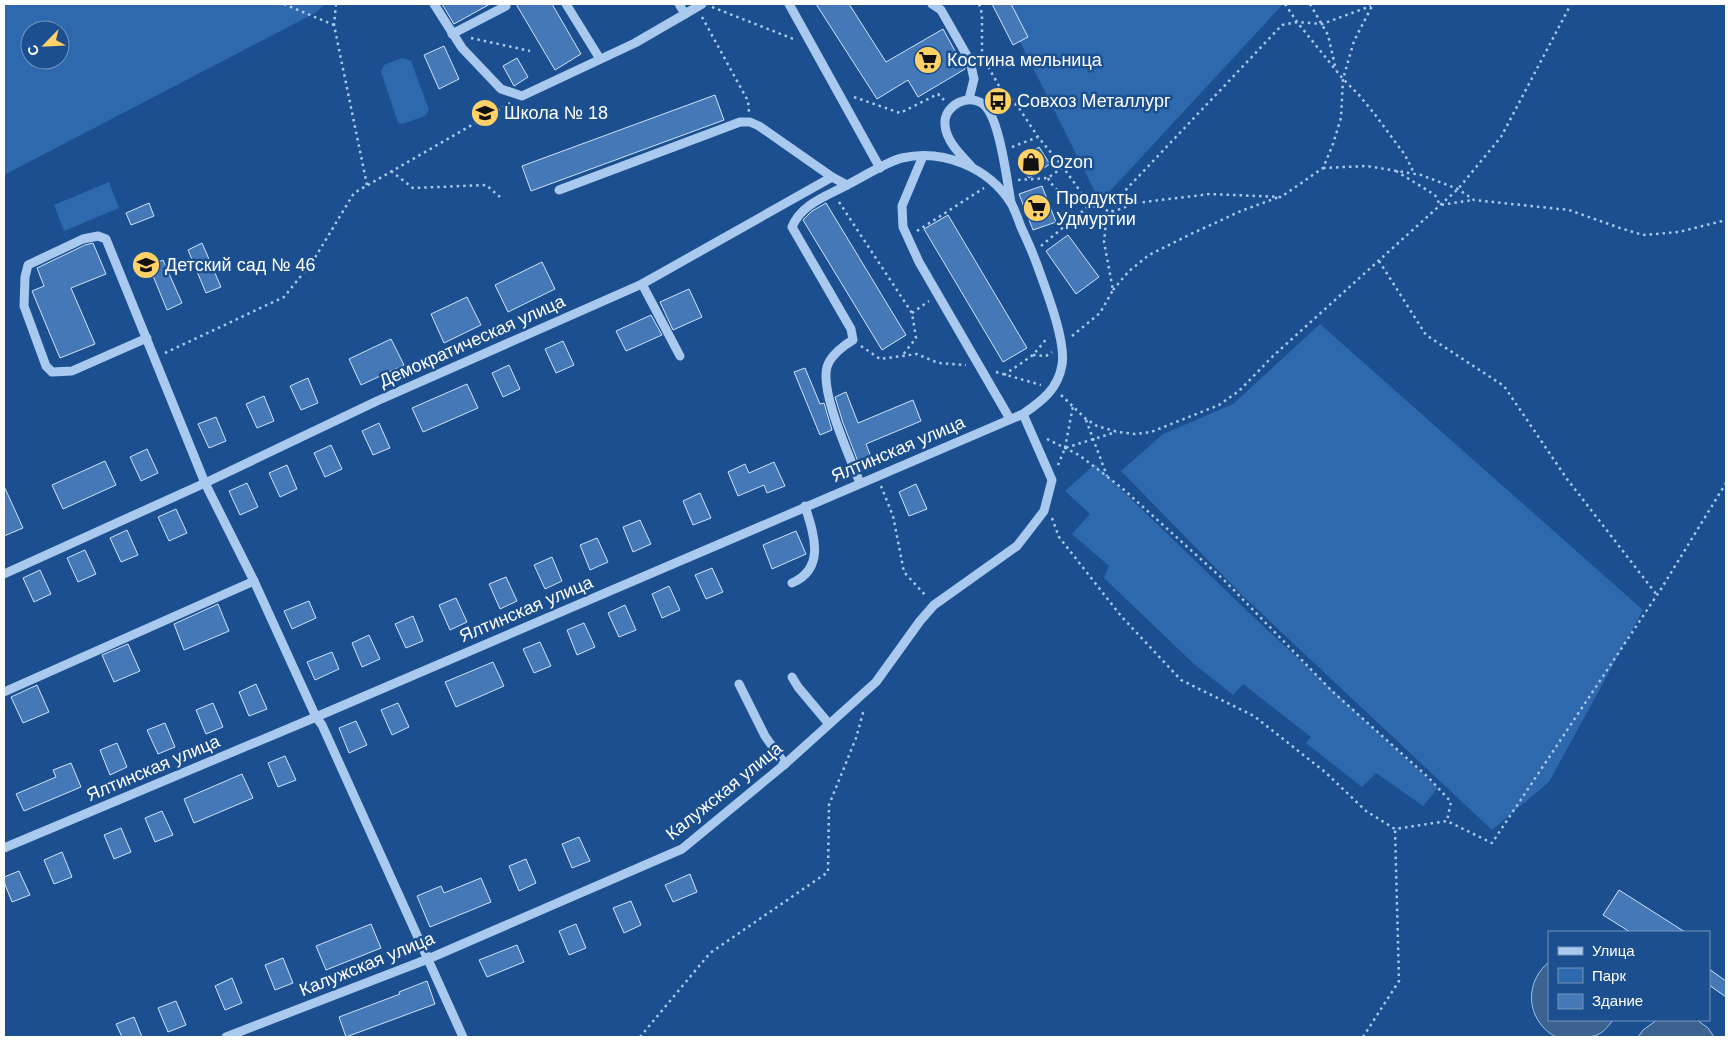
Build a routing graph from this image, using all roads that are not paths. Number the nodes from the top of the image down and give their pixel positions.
1 (434, 4) edge
2 (566, 4) edge
3 (679, 4) edge
4 (789, 4) edge
5 (932, 4) edge
6 (701, 5) edge
7 (506, 6) dead end
8 (941, 7) edge
9 (685, 14) junction
10 (452, 34) junction
11 (600, 58) junction
12 (969, 99) junction
13 (923, 156) junction
14 (880, 168) junction
15 (975, 170) junction
16 (832, 177) junction
17 (847, 185) junction
18 (559, 190) dead end
19 (1011, 204) junction
20 (642, 284) junction
21 (147, 338) junction
22 (680, 356) dead end
23 (1023, 414) junction
24 (1010, 419) junction
25 (860, 482) junction
26 (206, 483) junction
27 (805, 506) junction
28 (4, 574) edge
29 (254, 581) junction
30 (792, 583) dead end
31 (792, 677) dead end
32 (739, 684) dead end
33 (4, 692) edge
34 (316, 717) junction
35 (829, 724) junction
36 (785, 764) junction
37 (4, 848) edge
38 (428, 959) junction
39 (226, 1037) edge
40 (463, 1037) edge

1 - 10 street
2 - 11 street
3 - 9 street
4 - 14 street
5 - 8 street
6 - 9 street
7 - 10 street
8 - 12 street
9 - 11 street
10 - 11 street
12 - 15 street
12 - 19 street
13 - 14 street
13 - 15 street
13 - 24 street
14 - 17 street
15 - 19 street
16 - 17 street
16 - 18 street
16 - 20 street, Демократическая улица
17 - 25 street
19 - 23 street, Ялтинская улица
20 - 22 street
20 - 26 street, Демократическая улица
21 - 21 street
21 - 26 street
23 - 24 street, Ялтинская улица
23 - 35 street, Калужская улица
24 - 25 street, Ялтинская улица
25 - 27 street, Ялтинская улица
26 - 28 street, Демократическая улица
26 - 29 street
27 - 30 street
27 - 34 street, Ялтинская улица
29 - 33 street
29 - 34 street
31 - 35 street
32 - 36 street
34 - 37 street, Ялтинская улица
34 - 38 street
35 - 36 street, Калужская улица
36 - 38 street, Калужская улица
38 - 39 street, Калужская улица
38 - 40 street

